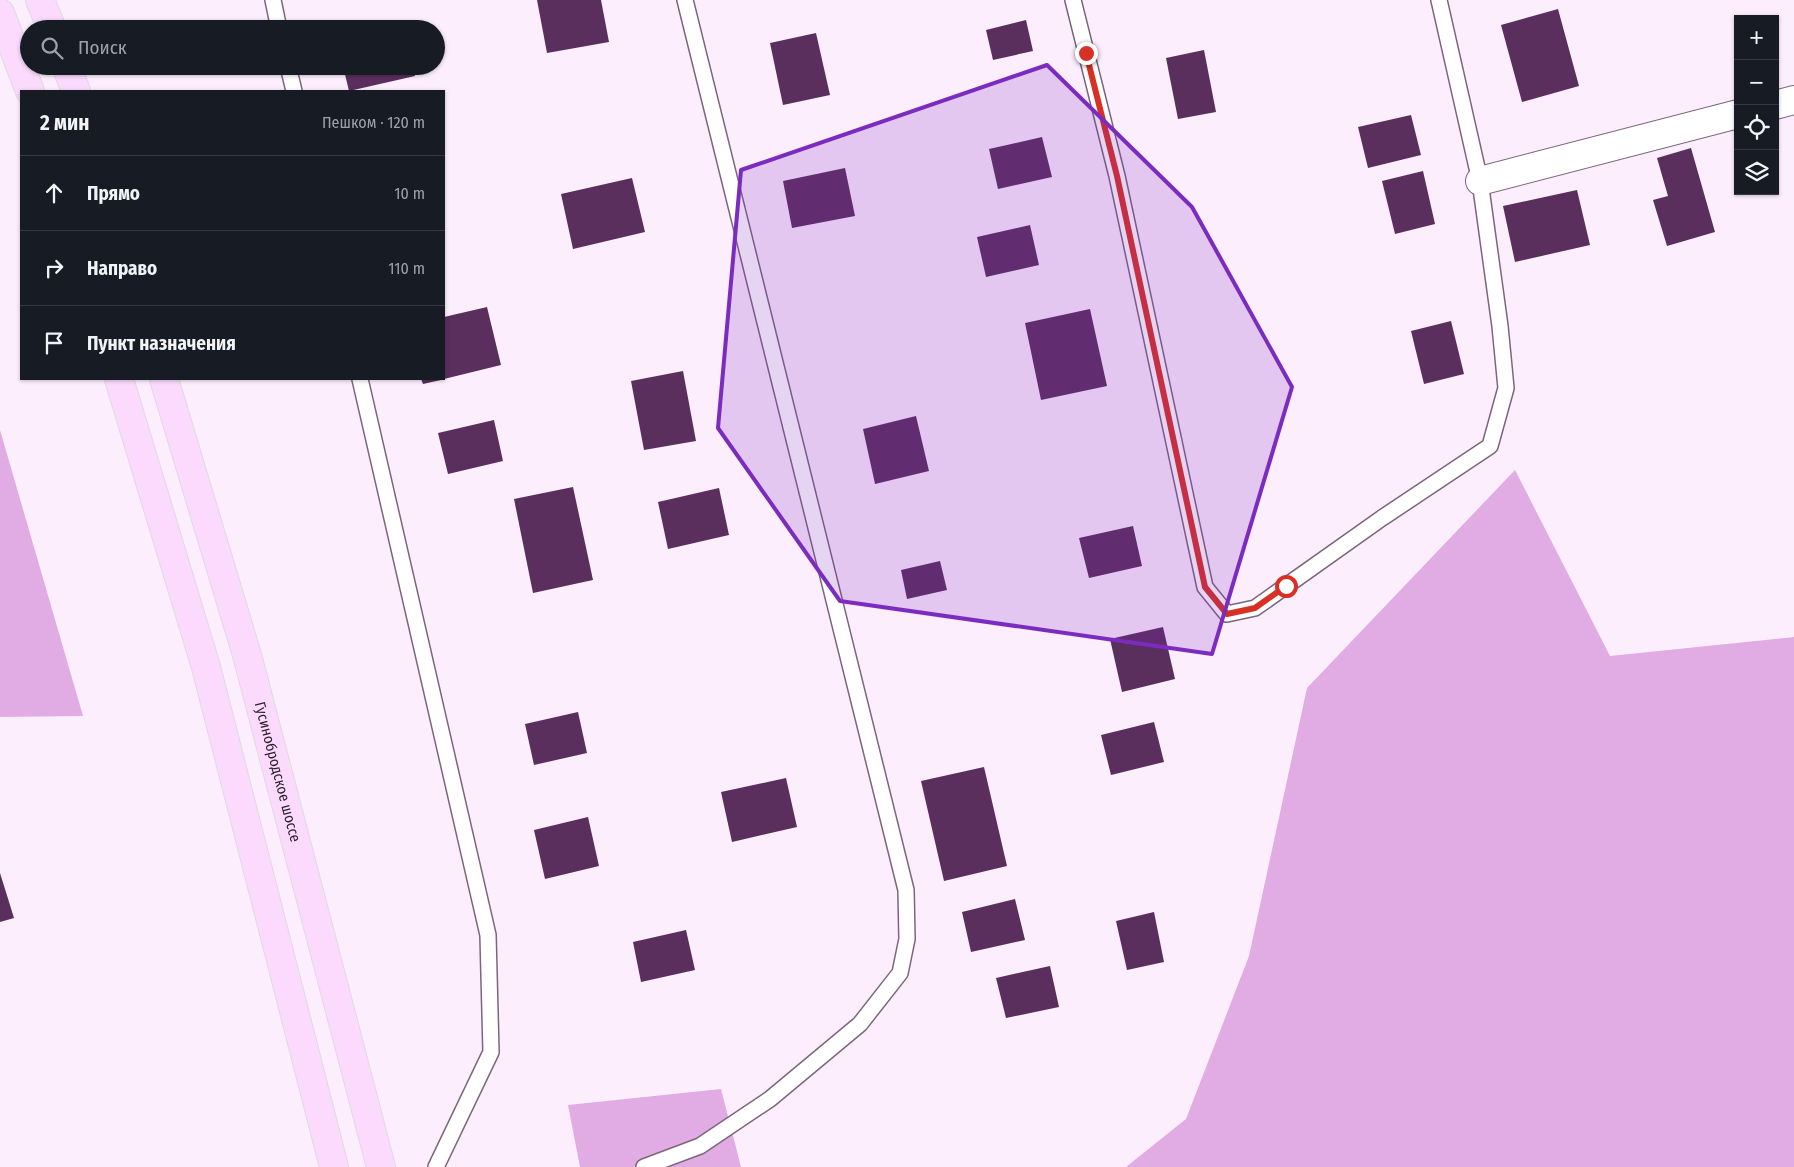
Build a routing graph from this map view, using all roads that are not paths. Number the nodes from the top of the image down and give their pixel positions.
1 (40, 0) edge
2 (272, 0) edge
3 (685, 0) edge
4 (1073, 0) edge
5 (1438, 0) edge
6 (0, 13) edge
7 (48, 20) edge
8 (277, 20) edge
9 (20, 65) edge
10 (24, 75) edge
11 (70, 75) edge
12 (290, 75) edge
13 (30, 90) edge
14 (76, 90) edge
15 (294, 90) edge
16 (1794, 100) edge
17 (1779, 104) edge
18 (1734, 115) edge
19 (1480, 181) junction
20 (119, 380) edge
21 (164, 380) edge
22 (360, 380) edge
23 (334, 1167) edge
24 (381, 1167) edge
25 (436, 1167) edge
26 (644, 1167) edge

1 - 7 main road
2 - 8 lane
3 - 26 lane
4 - 19 lane
5 - 19 lane
6 - 9 main road
10 - 13 main road
11 - 14 main road
12 - 15 lane
16 - 17 street
18 - 19 street
20 - 23 main road
21 - 24 main road, Гусинобродское шоссе
22 - 25 lane

